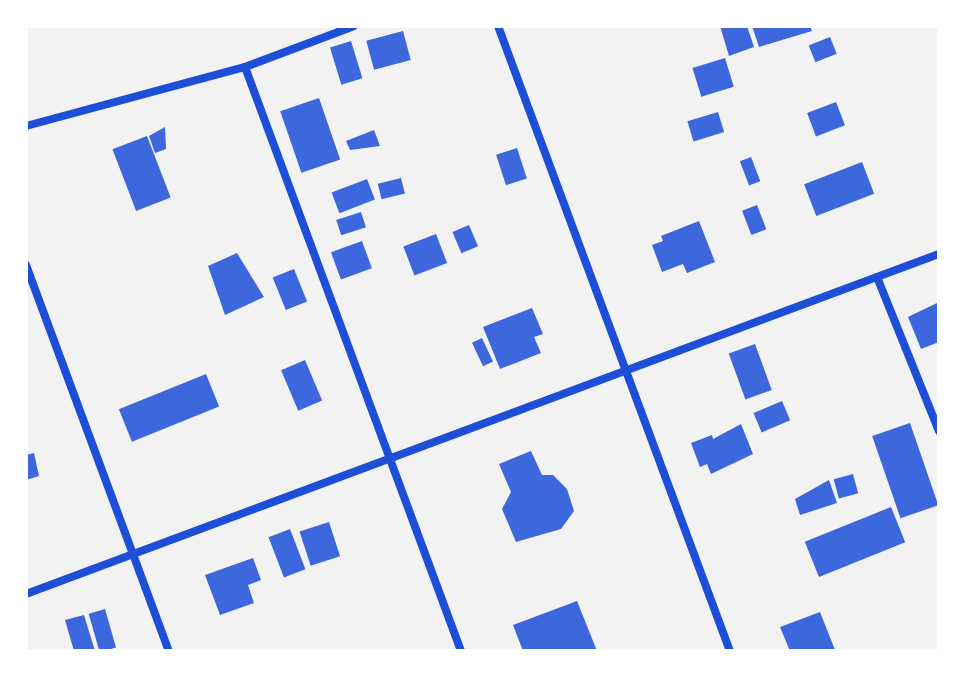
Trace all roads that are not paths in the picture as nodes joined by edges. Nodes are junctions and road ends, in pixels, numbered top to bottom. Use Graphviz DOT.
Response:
graph roads {
  1 [pos="354,26"];
  2 [pos="498,26"];
  3 [pos="245,67"];
  4 [pos="26,126"];
  5 [pos="939,254"];
  6 [pos="26,265"];
  7 [pos="877,277"];
  8 [pos="626,368"];
  9 [pos="939,431"];
  10 [pos="391,457"];
  11 [pos="133,552"];
  12 [pos="26,594"];
  13 [pos="169,651"];
  14 [pos="461,651"];
  15 [pos="730,651"];
  1 -- 3 [label="street"];
  2 -- 8 [label="street"];
  3 -- 4 [label="street"];
  3 -- 10 [label="street"];
  5 -- 7 [label="street"];
  6 -- 11 [label="street"];
  7 -- 8 [label="street"];
  7 -- 9 [label="street"];
  8 -- 10 [label="street"];
  8 -- 15 [label="street"];
  10 -- 11 [label="street"];
  10 -- 14 [label="street"];
  11 -- 12 [label="street"];
  11 -- 13 [label="street"];
}
